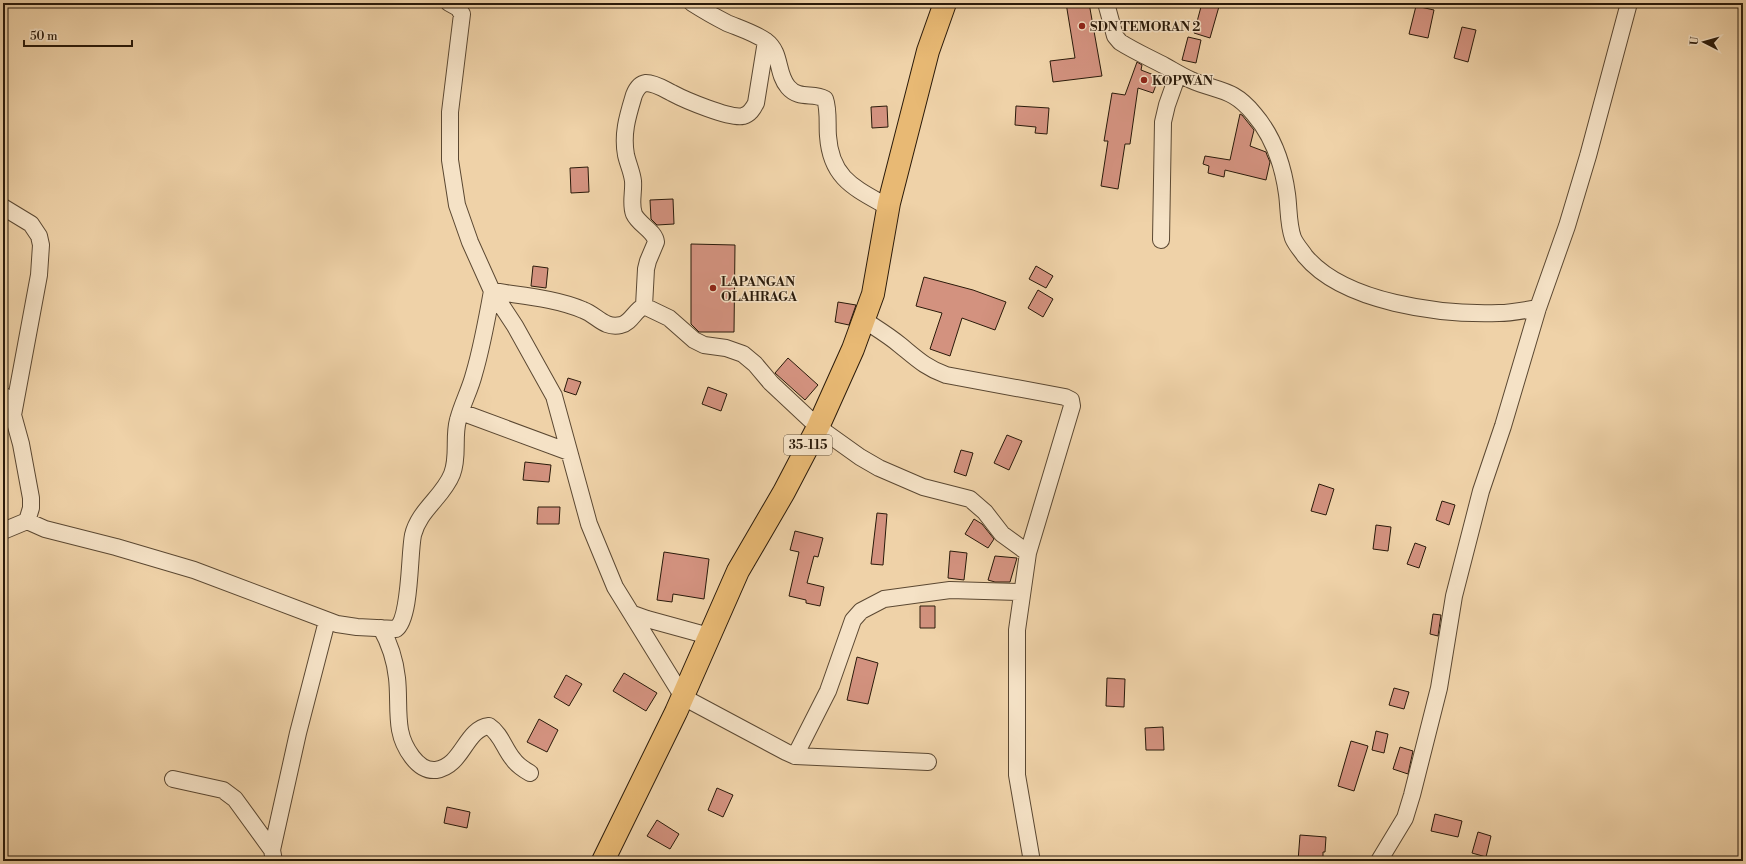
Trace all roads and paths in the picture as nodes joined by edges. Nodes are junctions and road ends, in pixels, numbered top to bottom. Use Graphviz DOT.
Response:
graph roads {
  1 [pos="449,3"];
  2 [pos="692,3"];
  3 [pos="944,3"];
  4 [pos="1106,3"];
  5 [pos="1629,3"];
  6 [pos="766,41"];
  7 [pos="1178,74"];
  8 [pos="3,207"];
  9 [pos="888,207"];
  10 [pos="1162,240"];
  11 [pos="492,291"];
  12 [pos="644,306"];
  13 [pos="1538,308"];
  14 [pos="864,320"];
  15 [pos="3,395"];
  16 [pos="461,412"];
  17 [pos="13,415"];
  18 [pos="818,427"];
  19 [pos="569,452"];
  20 [pos="27,521"];
  21 [pos="3,531"];
  22 [pos="1028,553"];
  23 [pos="1022,592"];
  24 [pos="633,614"];
  25 [pos="327,621"];
  26 [pos="381,628"];
  27 [pos="709,636"];
  28 [pos="683,697"];
  29 [pos="795,756"];
  30 [pos="928,762"];
  31 [pos="530,772"];
  32 [pos="173,779"];
  33 [pos="273,855"];
  34 [pos="1031,856"];
  35 [pos="603,861"];
  36 [pos="1379,861"];
  1 -- 11 [label="street"];
  2 -- 6 [label="street"];
  3 -- 9 [label="main road, 35-115"];
  4 -- 7 [label="street"];
  5 -- 13 [label="street"];
  6 -- 9 [label="street"];
  6 -- 12 [label="street"];
  7 -- 10 [label="street"];
  7 -- 13 [label="street"];
  8 -- 17 [label="street"];
  9 -- 14 [label="main road, 35-115"];
  11 -- 12 [label="street"];
  11 -- 16 [label="street"];
  11 -- 19 [label="street"];
  12 -- 18 [label="street"];
  13 -- 36 [label="street"];
  14 -- 18 [label="main road, 35-115"];
  14 -- 22 [label="street"];
  15 -- 17 [label="street"];
  16 -- 19 [label="street"];
  16 -- 26 [label="street"];
  17 -- 20 [label="street"];
  18 -- 22 [label="street"];
  18 -- 27 [label="main road, 35-115"];
  19 -- 24 [label="street"];
  20 -- 21 [label="street"];
  20 -- 25 [label="street"];
  22 -- 23 [label="street"];
  23 -- 29 [label="street"];
  23 -- 34 [label="street"];
  24 -- 27 [label="street"];
  24 -- 28 [label="street"];
  25 -- 26 [label="street"];
  25 -- 33 [label="street"];
  26 -- 31 [label="street"];
  27 -- 28 [label="main road, 35-115"];
  28 -- 29 [label="street"];
  28 -- 35 [label="main road, 35-115"];
  29 -- 30 [label="street"];
  32 -- 33 [label="street"];
}
